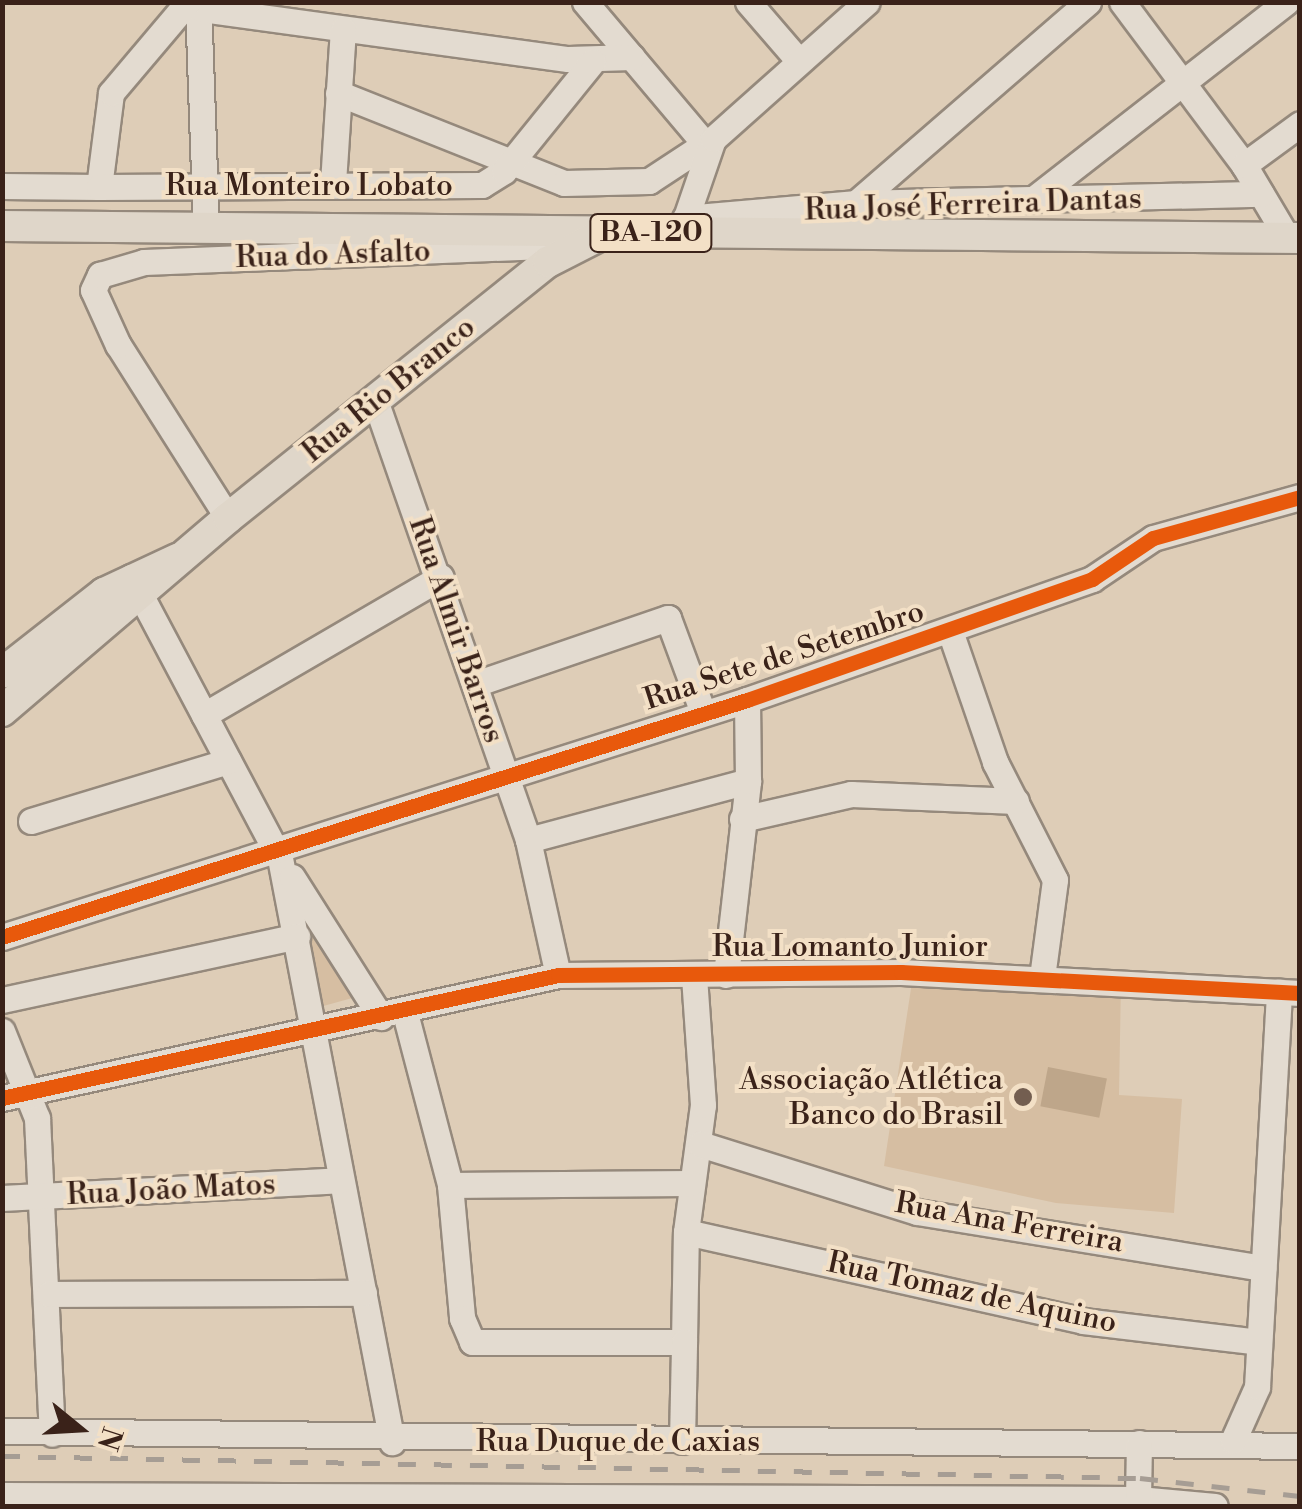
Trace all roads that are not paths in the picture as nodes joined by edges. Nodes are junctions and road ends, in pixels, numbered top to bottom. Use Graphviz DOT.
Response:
graph roads {
  1 [pos="585,2"];
  2 [pos="748,2"];
  3 [pos="867,2"];
  4 [pos="1088,2"];
  5 [pos="1122,2"];
  6 [pos="1286,2"];
  7 [pos="196,4"];
  8 [pos="343,29"];
  9 [pos="632,57"];
  10 [pos="593,61"];
  11 [pos="799,61"];
  12 [pos="1182,84"];
  13 [pos="338,93"];
  14 [pos="1300,124"];
  15 [pos="709,142"];
  16 [pos="511,163"];
  17 [pos="1244,165"];
  18 [pos="206,183"];
  19 [pos="333,183"];
  20 [pos="2,186"];
  21 [pos="99,187"];
  22 [pos="1261,194"];
  23 [pos="1032,200"];
  24 [pos="856,203"];
  25 [pos="2,226"];
  26 [pos="683,226"];
  27 [pos="206,228"];
  28 [pos="608,234"];
  29 [pos="1294,238"];
  30 [pos="576,246"];
  31 [pos="376,404"];
  32 [pos="1300,497"];
  33 [pos="228,518"];
  34 [pos="441,577"];
  35 [pos="137,587"];
  36 [pos="950,631"];
  37 [pos="2,674"];
  38 [pos="475,684"];
  39 [pos="748,700"];
  40 [pos="702,710"];
  41 [pos="2,712"];
  42 [pos="204,716"];
  43 [pos="228,761"];
  44 [pos="505,777"];
  45 [pos="748,781"];
  46 [pos="1016,801"];
  47 [pos="742,819"];
  48 [pos="31,820"];
  49 [pos="528,840"];
  50 [pos="278,855"];
  51 [pos="298,936"];
  52 [pos="2,937"];
  53 [pos="694,974"];
  54 [pos="726,975"];
  55 [pos="558,976"];
  56 [pos="1042,977"];
  57 [pos="1289,993"];
  58 [pos="2,1000"];
  59 [pos="393,1015"];
  60 [pos="2,1031"];
  61 [pos="310,1033"];
  62 [pos="29,1091"];
  63 [pos="2,1098"];
  64 [pos="700,1144"];
  65 [pos="340,1180"];
  66 [pos="690,1183"];
  67 [pos="450,1185"];
  68 [pos="43,1197"];
  69 [pos="2,1198"];
  70 [pos="686,1232"];
  71 [pos="1264,1268"];
  72 [pos="48,1294"];
  73 [pos="364,1294"];
  74 [pos="684,1342"];
  75 [pos="1259,1342"];
  76 [pos="2,1432"];
  77 [pos="52,1434"];
  78 [pos="682,1441"];
  79 [pos="1233,1441"];
  80 [pos="392,1442"];
  81 [pos="1140,1443"];
  82 [pos="1300,1446"];
  83 [pos="2,1495"];
  84 [pos="1138,1499"];
  85 [pos="45,1500"];
  86 [pos="401,1503"];
  87 [pos="1216,1504"];
  1 -- 9 [label="street"];
  2 -- 11 [label="street"];
  3 -- 11 [label="street"];
  4 -- 24 [label="street"];
  5 -- 12 [label="street"];
  6 -- 12 [label="street"];
  7 -- 8 [label="street"];
  7 -- 18 [label="street"];
  7 -- 21 [label="street"];
  8 -- 10 [label="street"];
  8 -- 13 [label="street"];
  9 -- 10 [label="street"];
  9 -- 15 [label="street"];
  10 -- 16 [label="street, Rua Monteiro Lobato"];
  11 -- 15 [label="street"];
  12 -- 17 [label="street"];
  12 -- 23 [label="street"];
  13 -- 16 [label="street"];
  13 -- 19 [label="street"];
  14 -- 17 [label="street"];
  15 -- 16 [label="street"];
  15 -- 26 [label="street"];
  16 -- 19 [label="street, Rua Monteiro Lobato"];
  17 -- 22 [label="street"];
  18 -- 19 [label="street, Rua Monteiro Lobato"];
  18 -- 21 [label="street, Rua Monteiro Lobato"];
  18 -- 27 [label="street"];
  20 -- 21 [label="street, Rua Monteiro Lobato"];
  22 -- 23 [label="street, Rua José Ferreira Dantas"];
  22 -- 29 [label="street"];
  23 -- 24 [label="street, Rua José Ferreira Dantas"];
  24 -- 26 [label="street, Rua José Ferreira Dantas"];
  25 -- 27 [label="main road, BA-120 / BA-120"];
  26 -- 28 [label="main road, BA-120 / BA-120"];
  26 -- 29 [label="main road, BA-120 / BA-120"];
  27 -- 28 [label="main road, BA-120 / BA-120"];
  28 -- 30 [label="main road, Rua Rio Branco"];
  30 -- 31 [label="main road, Rua Rio Branco"];
  30 -- 33 [label="street, Rua do Asfalto"];
  31 -- 33 [label="main road, Rua Rio Branco"];
  31 -- 34 [label="street, Rua Almir Barros"];
  32 -- 36 [label="street, Rua Sete de Setembro"];
  33 -- 35 [label="main road, Rua Rio Branco"];
  34 -- 38 [label="street, Rua Almir Barros"];
  34 -- 42 [label="street"];
  35 -- 37 [label="main road, Rua Rio Branco"];
  35 -- 41 [label="main road, Rua Rio Branco"];
  35 -- 42 [label="street"];
  36 -- 39 [label="street, Rua Sete de Setembro"];
  36 -- 46 [label="street"];
  38 -- 40 [label="street"];
  38 -- 44 [label="street, Rua Almir Barros"];
  39 -- 40 [label="street, Rua Sete de Setembro"];
  39 -- 45 [label="street"];
  40 -- 44 [label="street, Rua Sete de Setembro"];
  42 -- 43 [label="street"];
  43 -- 48 [label="street"];
  43 -- 50 [label="street"];
  44 -- 49 [label="street, Rua Almir Barros"];
  44 -- 50 [label="street, Rua Sete de Setembro"];
  45 -- 47 [label="street"];
  45 -- 49 [label="street"];
  46 -- 47 [label="street"];
  46 -- 56 [label="street"];
  47 -- 54 [label="street"];
  49 -- 55 [label="street, Rua Almir Barros"];
  50 -- 51 [label="street"];
  50 -- 52 [label="street, Rua Sete de Setembro"];
  50 -- 59 [label="street"];
  51 -- 58 [label="street"];
  51 -- 61 [label="street"];
  53 -- 54 [label="street, Rua Lomanto Junior"];
  53 -- 55 [label="street, Rua Lomanto Junior"];
  53 -- 64 [label="street"];
  54 -- 56 [label="street, Rua Lomanto Junior"];
  55 -- 59 [label="street, Rua Lomanto Junior"];
  56 -- 57 [label="street, Rua Lomanto Junior"];
  57 -- 71 [label="street"];
  59 -- 61 [label="street, Rua Lomanto Junior"];
  59 -- 67 [label="street"];
  60 -- 62 [label="street"];
  61 -- 62 [label="street"];
  61 -- 65 [label="street"];
  62 -- 63 [label="street"];
  62 -- 68 [label="street"];
  64 -- 66 [label="street"];
  64 -- 71 [label="street, Rua Ana Ferreira"];
  65 -- 68 [label="street, Rua João Matos"];
  65 -- 73 [label="street"];
  66 -- 67 [label="street"];
  66 -- 70 [label="street"];
  67 -- 74 [label="street"];
  68 -- 69 [label="street, Rua João Matos"];
  68 -- 72 [label="street"];
  70 -- 74 [label="street"];
  70 -- 75 [label="street, Rua Tomaz de Aquino"];
  71 -- 75 [label="street"];
  72 -- 73 [label="street"];
  72 -- 77 [label="street"];
  73 -- 80 [label="street"];
  74 -- 78 [label="street"];
  75 -- 79 [label="street"];
  76 -- 77 [label="street, Rua Duque de Caxias"];
  77 -- 80 [label="street, Rua Duque de Caxias"];
  78 -- 80 [label="street, Rua Duque de Caxias"];
  78 -- 81 [label="street, Rua Duque de Caxias"];
  79 -- 81 [label="street, Rua Duque de Caxias"];
  79 -- 82 [label="street, Rua Duque de Caxias"];
  81 -- 84 [label="street"];
  83 -- 85 [label="street"];
  84 -- 86 [label="street"];
  84 -- 87 [label="street"];
  85 -- 86 [label="street"];
}
